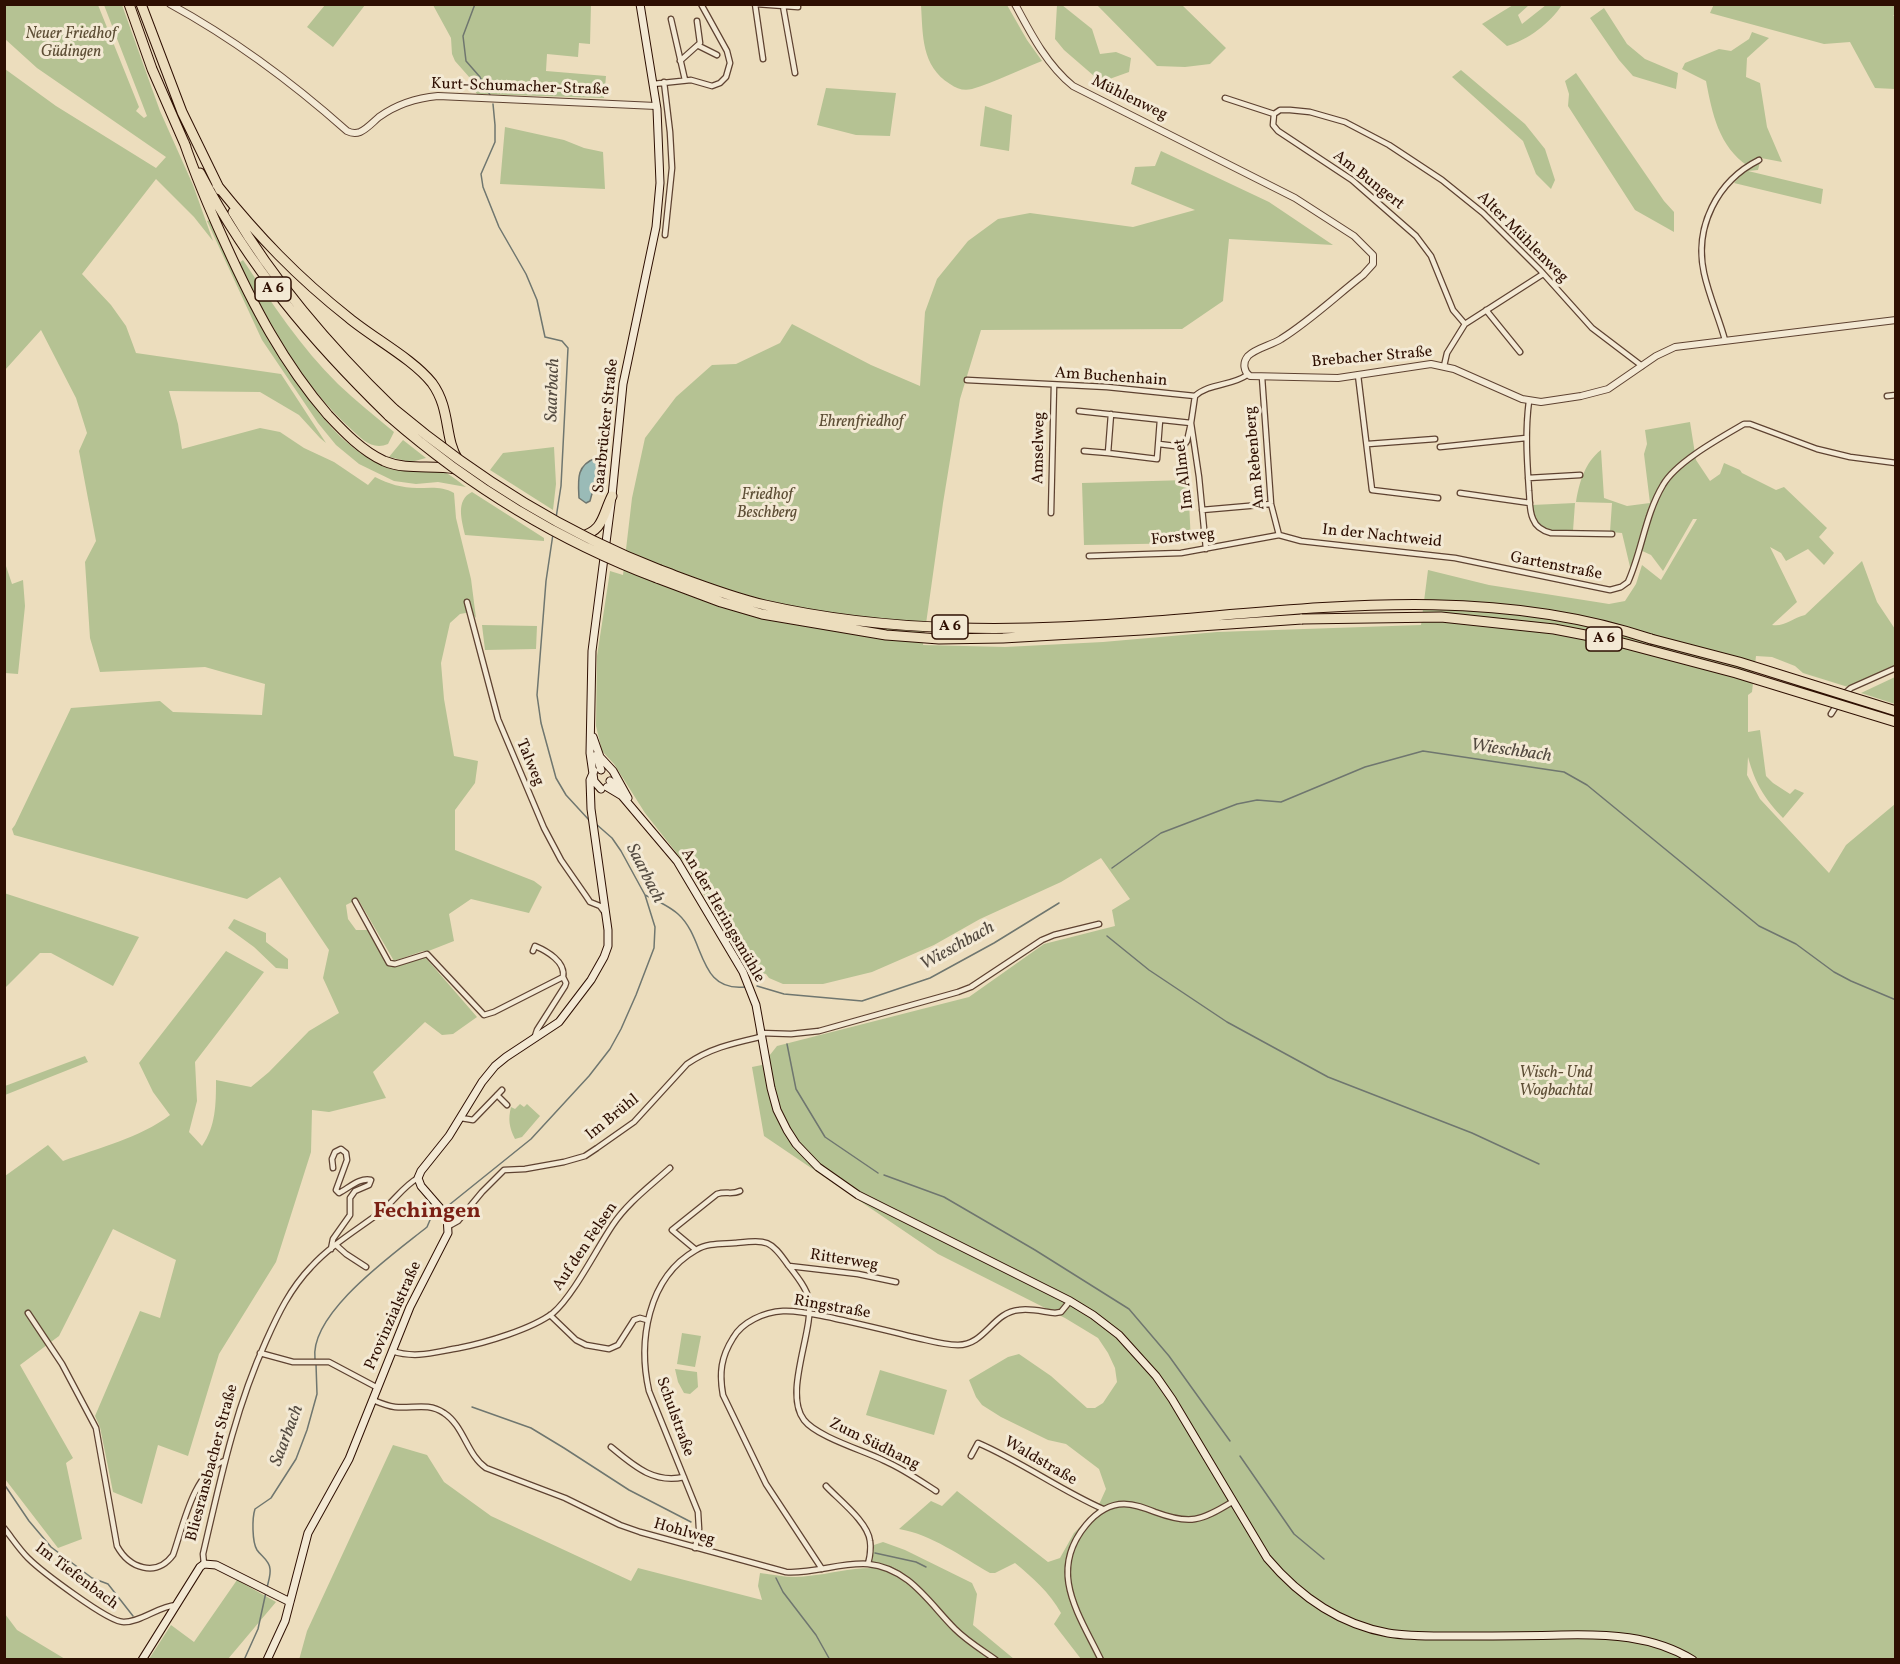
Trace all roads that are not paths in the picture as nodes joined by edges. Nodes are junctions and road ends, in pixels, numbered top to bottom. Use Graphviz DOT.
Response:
graph roads {
  1 [pos="129,4"];
  2 [pos="141,4"];
  3 [pos="170,4"];
  4 [pos="640,4"];
  5 [pos="701,4"];
  6 [pos="755,4"];
  7 [pos="1015,4"];
  8 [pos="780,6"];
  9 [pos="182,7"];
  10 [pos="798,7"];
  11 [pos="671,19"];
  12 [pos="697,21"];
  13 [pos="699,46"];
  14 [pos="717,56"];
  15 [pos="763,59"];
  16 [pos="680,60"];
  17 [pos="795,73"];
  18 [pos="685,80"];
  19 [pos="664,82"];
  20 [pos="653,84"];
  21 [pos="1225,98"];
  22 [pos="656,106"];
  23 [pos="1274,114"];
  24 [pos="184,142"];
  25 [pos="1759,160"];
  26 [pos="217,185"];
  27 [pos="656,227"];
  28 [pos="666,228"];
  29 [pos="665,235"];
  30 [pos="1543,274"];
  31 [pos="1486,310"];
  32 [pos="1896,320"];
  33 [pos="1465,324"];
  34 [pos="1725,340"];
  35 [pos="1520,352"];
  36 [pos="1444,366"];
  37 [pos="1642,366"];
  38 [pos="1247,375"];
  39 [pos="1358,375"];
  40 [pos="1262,377"];
  41 [pos="967,380"];
  42 [pos="1054,385"];
  43 [pos="1896,395"];
  44 [pos="1195,396"];
  45 [pos="1887,396"];
  46 [pos="1529,401"];
  47 [pos="1079,411"];
  48 [pos="392,413"];
  49 [pos="1111,414"];
  50 [pos="1160,420"];
  51 [pos="448,422"];
  52 [pos="1191,423"];
  53 [pos="1526,438"];
  54 [pos="1435,439"];
  55 [pos="1159,444"];
  56 [pos="1368,444"];
  57 [pos="1440,447"];
  58 [pos="1084,451"];
  59 [pos="1108,453"];
  60 [pos="1684,456"];
  61 [pos="1688,461"];
  62 [pos="1896,463"];
  63 [pos="415,467"];
  64 [pos="469,473"];
  65 [pos="1580,475"];
  66 [pos="1528,478"];
  67 [pos="1460,493"];
  68 [pos="612,496"];
  69 [pos="1437,498"];
  70 [pos="1530,503"];
  71 [pos="1271,504"];
  72 [pos="1202,510"];
  73 [pos="1051,513"];
  74 [pos="1612,534"];
  75 [pos="1279,535"];
  76 [pos="580,539"];
  77 [pos="1206,549"];
  78 [pos="605,553"];
  79 [pos="1089,556"];
  80 [pos="1482,564"];
  81 [pos="467,602"];
  82 [pos="1246,618"];
  83 [pos="1896,668"];
  84 [pos="1896,711"];
  85 [pos="1831,714"];
  86 [pos="1896,722"];
  87 [pos="591,726"];
  88 [pos="593,737"];
  89 [pos="598,770"];
  90 [pos="606,786"];
  91 [pos="628,798"];
  92 [pos="591,810"];
  93 [pos="641,817"];
  94 [pos="355,901"];
  95 [pos="606,915"];
  96 [pos="1099,924"];
  97 [pos="533,951"];
  98 [pos="563,977"];
  99 [pos="760,1035"];
  100 [pos="534,1039"];
  101 [pos="502,1090"];
  102 [pos="497,1095"];
  103 [pos="507,1105"];
  104 [pos="461,1118"];
  105 [pos="333,1168"];
  106 [pos="669,1168"];
  107 [pos="418,1178"];
  108 [pos="740,1191"];
  109 [pos="665,1224"];
  110 [pos="449,1226"];
  111 [pos="672,1230"];
  112 [pos="334,1247"];
  113 [pos="696,1250"];
  114 [pos="789,1266"];
  115 [pos="366,1267"];
  116 [pos="896,1282"];
  117 [pos="1070,1301"];
  118 [pos="28,1313"];
  119 [pos="808,1313"];
  120 [pos="550,1315"];
  121 [pos="647,1320"];
  122 [pos="392,1351"];
  123 [pos="260,1353"];
  124 [pos="378,1388"];
  125 [pos="373,1400"];
  126 [pos="611,1447"];
  127 [pos="971,1456"];
  128 [pos="224,1461"];
  129 [pos="684,1477"];
  130 [pos="826,1486"];
  131 [pos="936,1491"];
  132 [pos="1232,1502"];
  133 [pos="1103,1509"];
  134 [pos="4,1528"];
  135 [pos="695,1548"];
  136 [pos="204,1564"];
  137 [pos="868,1564"];
  138 [pos="822,1569"];
  139 [pos="290,1602"];
  140 [pos="177,1605"];
  141 [pos="142,1659"];
  142 [pos="267,1659"];
  143 [pos="996,1659"];
  144 [pos="1101,1659"];
  145 [pos="1693,1659"];
  1 -- 24 [label="highway, A 6"];
  2 -- 26 [label="highway, A 6"];
  3 -- 9 [label="street, Kurt-Schumacher-Straße"];
  4 -- 20 [label="main road, Saarbrücker Straße"];
  5 -- 18 [label="street"];
  6 -- 8 [label="street"];
  6 -- 15 [label="street"];
  7 -- 38 [label="street, Mühlenweg"];
  8 -- 10 [label="street"];
  8 -- 17 [label="street"];
  9 -- 22 [label="street, Kurt-Schumacher-Straße"];
  11 -- 16 [label="street"];
  12 -- 13 [label="street"];
  13 -- 14 [label="street"];
  13 -- 16 [label="street"];
  16 -- 18 [label="street"];
  18 -- 19 [label="street"];
  19 -- 20 [label="street"];
  19 -- 28 [label="street"];
  20 -- 22 [label="main road, Saarbrücker Straße"];
  21 -- 23 [label="street"];
  22 -- 27 [label="main road, Saarbrücker Straße"];
  23 -- 30 [label="street, Alter Mühlenweg"];
  23 -- 33 [label="street, Am Bungert"];
  24 -- 48 [label="highway, A 6"];
  24 -- 63 [label="highway"];
  25 -- 34 [label="street"];
  26 -- 48 [label="highway, A 6"];
  26 -- 51 [label="highway, A 6"];
  27 -- 28 [label="street"];
  27 -- 68 [label="main road, Saarbrücker Straße"];
  28 -- 29 [label="street"];
  30 -- 31 [label="street"];
  30 -- 37 [label="street, Alter Mühlenweg"];
  31 -- 33 [label="street"];
  31 -- 35 [label="street"];
  32 -- 34 [label="street, Brebacher Straße"];
  33 -- 36 [label="street"];
  34 -- 37 [label="street, Brebacher Straße"];
  36 -- 39 [label="street, Brebacher Straße"];
  36 -- 46 [label="street, Brebacher Straße"];
  37 -- 46 [label="street, Brebacher Straße"];
  38 -- 40 [label="street, Brebacher Straße"];
  38 -- 44 [label="street, Am Buchenhain"];
  39 -- 40 [label="street, Brebacher Straße"];
  39 -- 56 [label="street"];
  40 -- 71 [label="street, Am Rebenberg"];
  41 -- 42 [label="street, Am Buchenhain"];
  42 -- 44 [label="street, Am Buchenhain"];
  42 -- 73 [label="street, Amselweg"];
  43 -- 45 [label="street"];
  44 -- 52 [label="street, Im Allmet"];
  46 -- 53 [label="street"];
  47 -- 49 [label="street"];
  48 -- 82 [label="highway, A 6, bridge"];
  49 -- 50 [label="street"];
  49 -- 59 [label="street"];
  50 -- 52 [label="street"];
  50 -- 55 [label="street"];
  51 -- 63 [label="highway"];
  51 -- 64 [label="highway, A 6"];
  52 -- 55 [label="street"];
  52 -- 72 [label="street, Im Allmet"];
  53 -- 57 [label="street"];
  53 -- 66 [label="street"];
  54 -- 56 [label="street"];
  55 -- 59 [label="street"];
  56 -- 69 [label="street"];
  58 -- 59 [label="street"];
  60 -- 61 [label="street"];
  61 -- 62 [label="street, Gartenstraße"];
  61 -- 80 [label="street, Gartenstraße"];
  63 -- 64 [label="highway"];
  64 -- 76 [label="highway, A 6, bridge"];
  65 -- 66 [label="street"];
  66 -- 70 [label="street"];
  67 -- 70 [label="street"];
  68 -- 76 [label="highway"];
  68 -- 78 [label="main road, Saarbrücker Straße"];
  70 -- 74 [label="street"];
  71 -- 72 [label="street"];
  71 -- 75 [label="street, Am Rebenberg"];
  72 -- 77 [label="street, Im Allmet"];
  75 -- 77 [label="street, Forstweg"];
  75 -- 80 [label="street, In der Nachtweid"];
  76 -- 78 [label="highway, A 6"];
  77 -- 79 [label="street, Forstweg"];
  78 -- 87 [label="main road"];
  81 -- 95 [label="street, Talweg"];
  82 -- 84 [label="highway, A 6, bridge"];
  82 -- 86 [label="highway, A 6, bridge"];
  83 -- 85 [label="street"];
  87 -- 88 [label="main road"];
  87 -- 89 [label="main road"];
  88 -- 89 [label="main road"];
  88 -- 91 [label="main road, An der Heringsmühle"];
  89 -- 90 [label="main road"];
  89 -- 90 [label="main road"];
  89 -- 92 [label="main road"];
  90 -- 91 [label="main road, An der Heringsmühle"];
  90 -- 92 [label="main road"];
  90 -- 93 [label="main road, An der Heringsmühle"];
  91 -- 93 [label="main road, An der Heringsmühle"];
  92 -- 95 [label="main road"];
  93 -- 99 [label="main road, An der Heringsmühle"];
  94 -- 98 [label="street"];
  95 -- 100 [label="main road"];
  96 -- 99 [label="street, Im Brühl"];
  97 -- 98 [label="street"];
  98 -- 100 [label="street"];
  99 -- 110 [label="street, Im Brühl"];
  99 -- 117 [label="main road, An der Heringsmühle"];
  100 -- 104 [label="main road"];
  101 -- 102 [label="street"];
  102 -- 103 [label="street"];
  102 -- 104 [label="street"];
  104 -- 107 [label="main road"];
  105 -- 112 [label="street"];
  106 -- 120 [label="street, Auf den Felsen"];
  107 -- 110 [label="main road"];
  107 -- 112 [label="street, Bliesransbacher Straße"];
  108 -- 111 [label="street"];
  109 -- 111 [label="street"];
  110 -- 122 [label="main road, Provinzialstraße"];
  111 -- 113 [label="street"];
  112 -- 115 [label="street"];
  112 -- 123 [label="street, Bliesransbacher Straße"];
  113 -- 114 [label="street, Schulstraße"];
  113 -- 121 [label="street, Schulstraße"];
  114 -- 116 [label="street, Ritterweg"];
  114 -- 119 [label="street, Schulstraße"];
  117 -- 119 [label="street, Ringstraße"];
  117 -- 132 [label="main road, An der Heringsmühle"];
  118 -- 128 [label="street"];
  119 -- 131 [label="street, Zum Südhang"];
  119 -- 138 [label="street, Ringstraße"];
  120 -- 121 [label="street"];
  120 -- 122 [label="street"];
  121 -- 129 [label="street, Schulstraße"];
  122 -- 124 [label="main road, Provinzialstraße"];
  123 -- 124 [label="street"];
  123 -- 128 [label="street, Bliesransbacher Straße"];
  124 -- 125 [label="main road, Provinzialstraße"];
  125 -- 135 [label="street, Hohlweg"];
  125 -- 139 [label="main road, Provinzialstraße"];
  126 -- 129 [label="street"];
  127 -- 133 [label="street, Waldstraße"];
  128 -- 136 [label="street, Bliesransbacher Straße"];
  129 -- 135 [label="street, Schulstraße"];
  130 -- 137 [label="street"];
  132 -- 133 [label="street"];
  132 -- 145 [label="main road, An der Heringsmühle"];
  133 -- 144 [label="street"];
  134 -- 140 [label="street, Im Tiefenbach"];
  135 -- 138 [label="street, Hohlweg"];
  136 -- 139 [label="main road"];
  136 -- 140 [label="main road, Bliesransbacher Straße"];
  137 -- 138 [label="street, Hohlweg"];
  137 -- 143 [label="street, Hohlweg"];
  139 -- 142 [label="main road, Provinzialstraße"];
  140 -- 141 [label="main road, Bliesransbacher Straße"];
}
